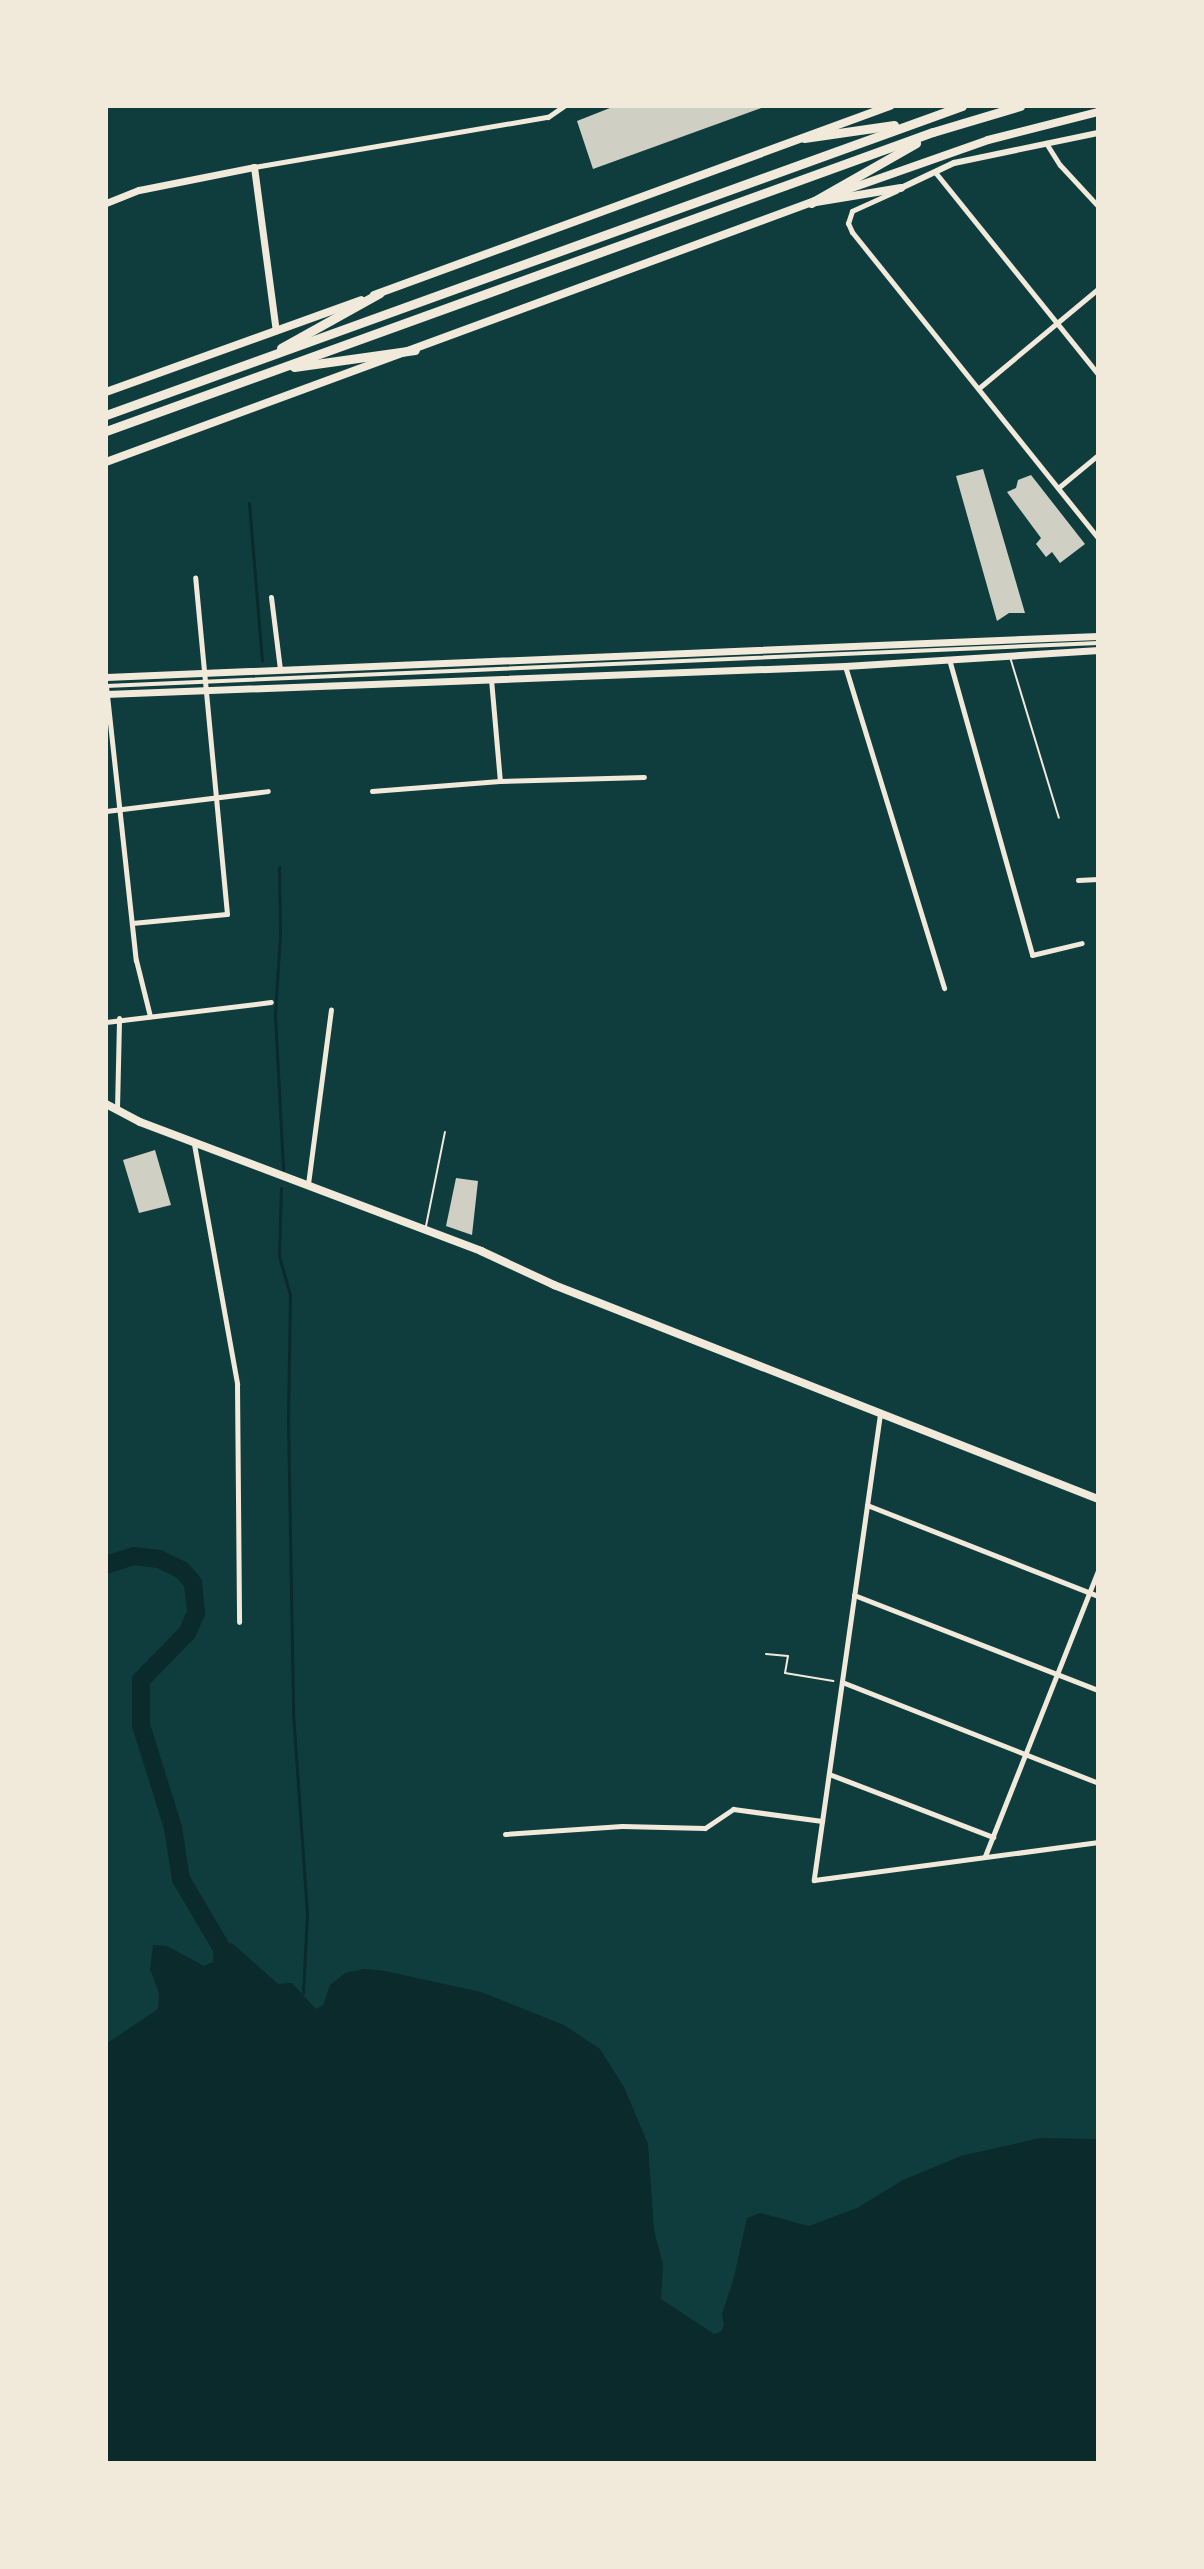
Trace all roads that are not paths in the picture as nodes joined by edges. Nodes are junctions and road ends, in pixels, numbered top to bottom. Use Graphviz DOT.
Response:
graph roads {
  1 [pos="564,106"];
  2 [pos="890,106"];
  3 [pos="962,106"];
  4 [pos="1020,106"];
  5 [pos="1098,112"];
  6 [pos="913,122"];
  7 [pos="933,132"];
  8 [pos="1098,133"];
  9 [pos="804,138"];
  10 [pos="1046,143"];
  11 [pos="254,167"];
  12 [pos="935,172"];
  13 [pos="901,188"];
  14 [pos="106,203"];
  15 [pos="811,203"];
  16 [pos="1098,206"];
  17 [pos="1098,289"];
  18 [pos="380,293"];
  19 [pos="1058,325"];
  20 [pos="276,331"];
  21 [pos="415,350"];
  22 [pos="254,363"];
  23 [pos="275,370"];
  24 [pos="1098,374"];
  25 [pos="979,388"];
  26 [pos="106,392"];
  27 [pos="106,415"];
  28 [pos="106,431"];
  29 [pos="1098,455"];
  30 [pos="106,462"];
  31 [pos="1058,488"];
  32 [pos="1098,538"];
  33 [pos="195,578"];
  34 [pos="271,597"];
  35 [pos="1098,636"];
  36 [pos="1098,643"];
  37 [pos="1098,650"];
  38 [pos="1010,656"];
  39 [pos="711,657"];
  40 [pos="949,659"];
  41 [pos="845,666"];
  42 [pos="280,670"];
  43 [pos="713,671"];
  44 [pos="106,677"];
  45 [pos="491,679"];
  46 [pos="205,682"];
  47 [pos="106,686"];
  48 [pos="106,694"];
  49 [pos="644,777"];
  50 [pos="500,781"];
  51 [pos="268,791"];
  52 [pos="372,791"];
  53 [pos="216,799"];
  54 [pos="120,810"];
  55 [pos="106,811"];
  56 [pos="1059,818"];
  57 [pos="1098,879"];
  58 [pos="1078,880"];
  59 [pos="132,923"];
  60 [pos="1082,943"];
  61 [pos="944,988"];
  62 [pos="271,1002"];
  63 [pos="331,1010"];
  64 [pos="150,1016"];
  65 [pos="119,1018"];
  66 [pos="106,1022"];
  67 [pos="106,1104"];
  68 [pos="117,1110"];
  69 [pos="445,1132"];
  70 [pos="194,1144"];
  71 [pos="308,1184"];
  72 [pos="425,1231"];
  73 [pos="880,1414"];
  74 [pos="1098,1499"];
  75 [pos="867,1505"];
  76 [pos="1098,1570"];
  77 [pos="1089,1593"];
  78 [pos="854,1595"];
  79 [pos="1098,1596"];
  80 [pos="239,1622"];
  81 [pos="1057,1674"];
  82 [pos="842,1682"];
  83 [pos="1098,1690"];
  84 [pos="1025,1755"];
  85 [pos="829,1774"];
  86 [pos="1098,1783"];
  87 [pos="822,1821"];
  88 [pos="505,1834"];
  89 [pos="993,1837"];
  90 [pos="1098,1842"];
  91 [pos="985,1857"];
  1 -- 11 [label="street"];
  2 -- 9 [label="main road"];
  3 -- 6 [label="highway"];
  4 -- 7 [label="highway"];
  5 -- 15 [label="main road"];
  6 -- 9 [label="highway"];
  6 -- 22 [label="highway"];
  7 -- 15 [label="highway"];
  7 -- 23 [label="highway"];
  8 -- 10 [label="street"];
  9 -- 18 [label="main road"];
  10 -- 12 [label="street"];
  10 -- 16 [label="street"];
  11 -- 14 [label="main road"];
  11 -- 20 [label="main road"];
  12 -- 13 [label="street"];
  12 -- 19 [label="street"];
  13 -- 15 [label="main road"];
  13 -- 25 [label="street"];
  15 -- 21 [label="main road"];
  17 -- 19 [label="street"];
  18 -- 20 [label="main road"];
  18 -- 22 [label="highway"];
  19 -- 24 [label="street"];
  19 -- 25 [label="street"];
  20 -- 26 [label="main road"];
  21 -- 23 [label="highway"];
  21 -- 30 [label="main road"];
  22 -- 27 [label="highway"];
  23 -- 28 [label="highway"];
  25 -- 31 [label="street"];
  29 -- 31 [label="street"];
  31 -- 32 [label="street"];
  33 -- 46 [label="street"];
  34 -- 42 [label="street"];
  35 -- 39 [label="main road"];
  36 -- 39 [label="street"];
  37 -- 38 [label="main road"];
  38 -- 40 [label="main road"];
  38 -- 56 [label="lane"];
  39 -- 42 [label="main road"];
  39 -- 43 [label="main road"];
  39 -- 46 [label="street"];
  40 -- 41 [label="main road"];
  40 -- 60 [label="street"];
  41 -- 43 [label="main road"];
  41 -- 61 [label="street"];
  42 -- 46 [label="main road"];
  43 -- 45 [label="main road"];
  44 -- 46 [label="main road"];
  45 -- 46 [label="main road"];
  45 -- 50 [label="street"];
  46 -- 47 [label="street"];
  46 -- 48 [label="main road"];
  46 -- 53 [label="street"];
  47 -- 48 [label="street"];
  48 -- 54 [label="street"];
  49 -- 50 [label="street"];
  50 -- 52 [label="street"];
  51 -- 53 [label="street"];
  53 -- 54 [label="street"];
  53 -- 59 [label="street"];
  54 -- 55 [label="street"];
  54 -- 59 [label="street"];
  57 -- 58 [label="street"];
  59 -- 64 [label="street"];
  62 -- 64 [label="street"];
  63 -- 71 [label="street"];
  64 -- 65 [label="street"];
  65 -- 66 [label="street"];
  65 -- 68 [label="street"];
  67 -- 68 [label="main road"];
  68 -- 70 [label="main road"];
  69 -- 72 [label="lane"];
  70 -- 71 [label="main road"];
  70 -- 80 [label="street"];
  71 -- 72 [label="main road"];
  72 -- 73 [label="main road"];
  73 -- 74 [label="main road"];
  73 -- 75 [label="street"];
  75 -- 77 [label="street"];
  75 -- 78 [label="street"];
  76 -- 77 [label="street"];
  77 -- 79 [label="street"];
  77 -- 81 [label="street"];
  78 -- 81 [label="street"];
  78 -- 82 [label="street"];
  81 -- 83 [label="street"];
  81 -- 84 [label="street"];
  82 -- 84 [label="street"];
  82 -- 85 [label="street"];
  84 -- 86 [label="street"];
  84 -- 89 [label="street"];
  85 -- 87 [label="street"];
  85 -- 89 [label="street"];
  87 -- 88 [label="street"];
  87 -- 91 [label="street"];
  89 -- 91 [label="street"];
  90 -- 91 [label="street"];
}
